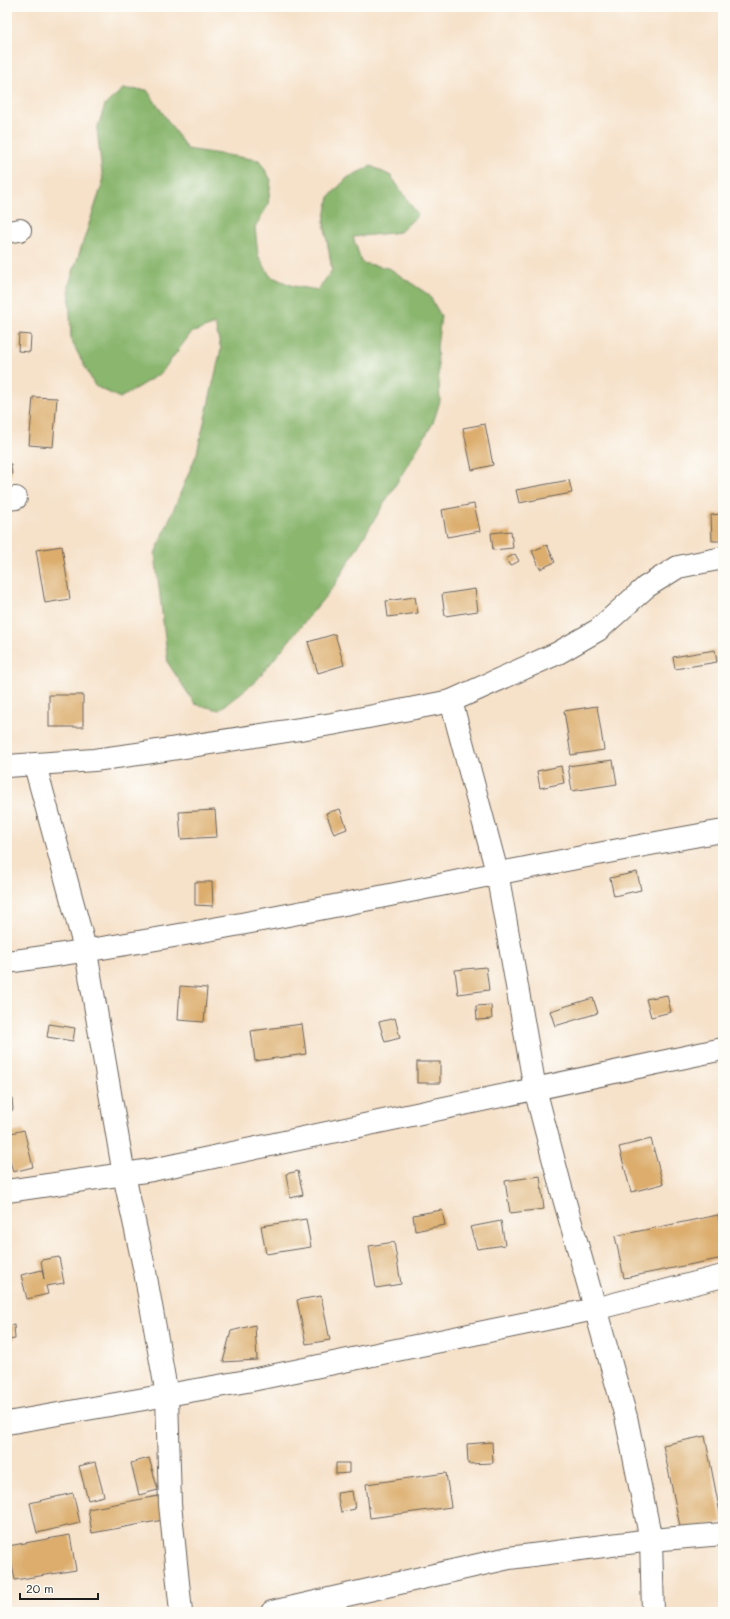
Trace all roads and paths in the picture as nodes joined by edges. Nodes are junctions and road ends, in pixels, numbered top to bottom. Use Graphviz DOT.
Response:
graph roads {
  1 [pos="723,558"];
  2 [pos="451,701"];
  3 [pos="35,765"];
  4 [pos="7,766"];
  5 [pos="723,831"];
  6 [pos="497,872"];
  7 [pos="86,952"];
  8 [pos="7,962"];
  9 [pos="723,1049"];
  10 [pos="535,1089"];
  11 [pos="124,1175"];
  12 [pos="7,1191"];
  13 [pos="723,1276"];
  14 [pos="595,1309"];
  15 [pos="167,1395"];
  16 [pos="7,1423"];
  17 [pos="723,1534"];
  18 [pos="651,1540"];
  19 [pos="181,1612"];
  20 [pos="272,1612"];
  21 [pos="653,1612"];
  1 -- 2 [label="street"];
  2 -- 3 [label="street"];
  2 -- 6 [label="street"];
  3 -- 4 [label="street"];
  3 -- 7 [label="street"];
  5 -- 6 [label="street"];
  6 -- 7 [label="street"];
  6 -- 10 [label="street"];
  7 -- 8 [label="street"];
  7 -- 11 [label="street"];
  9 -- 10 [label="street"];
  10 -- 11 [label="street"];
  10 -- 14 [label="street"];
  11 -- 12 [label="street"];
  11 -- 15 [label="street"];
  13 -- 14 [label="street"];
  14 -- 15 [label="street"];
  14 -- 18 [label="street"];
  15 -- 16 [label="street"];
  15 -- 19 [label="street"];
  17 -- 18 [label="street"];
  18 -- 20 [label="street"];
  18 -- 21 [label="street"];
}
